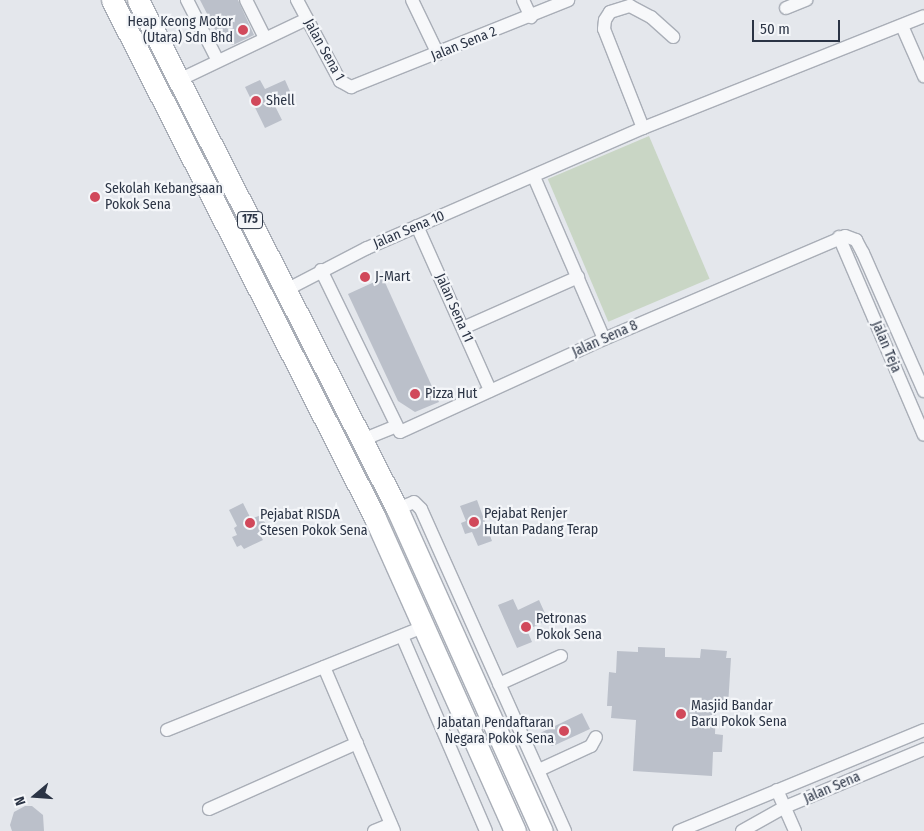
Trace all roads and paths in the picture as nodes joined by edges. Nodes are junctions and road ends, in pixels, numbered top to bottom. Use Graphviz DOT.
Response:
graph roads {
  1 [pos="112,0"];
  2 [pos="138,0"];
  3 [pos="187,0"];
  4 [pos="246,0"];
  5 [pos="297,0"];
  6 [pos="412,0"];
  7 [pos="523,0"];
  8 [pos="568,0"];
  9 [pos="806,0"];
  10 [pos="786,8"];
  11 [pos="924,16"];
  12 [pos="531,17"];
  13 [pos="307,19"];
  14 [pos="905,31"];
  15 [pos="264,38"];
  16 [pos="673,38"];
  17 [pos="438,54"];
  18 [pos="218,61"];
  19 [pos="924,76"];
  20 [pos="179,80"];
  21 [pos="359,86"];
  22 [pos="643,128"];
  23 [pos="534,177"];
  24 [pos="418,226"];
  25 [pos="839,237"];
  26 [pos="320,270"];
  27 [pos="578,278"];
  28 [pos="286,290"];
  29 [pos="462,328"];
  30 [pos="604,339"];
  31 [pos="490,390"];
  32 [pos="924,391"];
  33 [pos="396,426"];
  34 [pos="923,429"];
  35 [pos="362,440"];
  36 [pos="460,626"];
  37 [pos="423,627"];
  38 [pos="402,636"];
  39 [pos="561,656"];
  40 [pos="324,667"];
  41 [pos="492,668"];
  42 [pos="472,677"];
  43 [pos="499,684"];
  44 [pos="167,730"];
  45 [pos="924,730"];
  46 [pos="596,737"];
  47 [pos="356,743"];
  48 [pos="478,749"];
  49 [pos="924,749"];
  50 [pos="455,758"];
  51 [pos="539,770"];
  52 [pos="777,790"];
  53 [pos="785,807"];
  54 [pos="208,808"];
  55 [pos="392,828"];
  56 [pos="374,831"];
  57 [pos="486,831"];
  58 [pos="515,831"];
  59 [pos="542,831"];
  60 [pos="565,831"];
  61 [pos="679,831"];
  62 [pos="742,831"];
  63 [pos="795,831"];
  1 -- 37 [label="highway, 175"];
  2 -- 20 [label="highway, 175"];
  3 -- 18 [label="street"];
  4 -- 15 [label="street"];
  5 -- 13 [label="street, Jalan Sena 1"];
  6 -- 17 [label="street"];
  7 -- 12 [label="street"];
  8 -- 12 [label="street, Jalan Sena 2"];
  9 -- 10 [label="street"];
  11 -- 14 [label="street, Jalan Sena 10"];
  12 -- 17 [label="street, Jalan Sena 2"];
  13 -- 15 [label="street"];
  13 -- 21 [label="street, Jalan Sena 1"];
  14 -- 19 [label="street"];
  14 -- 22 [label="street, Jalan Sena 10"];
  15 -- 18 [label="street"];
  16 -- 22 [label="street"];
  17 -- 21 [label="street, Jalan Sena 2"];
  18 -- 20 [label="street"];
  20 -- 28 [label="highway, 175"];
  22 -- 23 [label="street, Jalan Sena 10"];
  23 -- 24 [label="street, Jalan Sena 10"];
  23 -- 27 [label="street"];
  24 -- 26 [label="street, Jalan Sena 10"];
  24 -- 29 [label="street, Jalan Sena 11"];
  25 -- 30 [label="street, Jalan Sena 8"];
  25 -- 32 [label="street, Jalan Teja"];
  25 -- 34 [label="street, Jalan Teja"];
  26 -- 28 [label="street, Jalan Sena 10"];
  26 -- 33 [label="street"];
  27 -- 29 [label="street"];
  27 -- 30 [label="street"];
  28 -- 35 [label="highway, 175"];
  29 -- 31 [label="street, Jalan Sena 11"];
  30 -- 31 [label="street, Jalan Sena 8"];
  31 -- 33 [label="street, Jalan Sena 8"];
  33 -- 35 [label="street"];
  35 -- 36 [label="highway, 175"];
  36 -- 41 [label="street"];
  36 -- 42 [label="highway, 175"];
  37 -- 38 [label="street"];
  37 -- 48 [label="highway, 175"];
  38 -- 40 [label="street"];
  38 -- 50 [label="street"];
  39 -- 43 [label="street"];
  40 -- 44 [label="street"];
  40 -- 47 [label="street"];
  41 -- 42 [label="street"];
  41 -- 43 [label="street"];
  42 -- 59 [label="highway, 175"];
  43 -- 51 [label="street"];
  45 -- 52 [label="street"];
  46 -- 51 [label="street"];
  47 -- 54 [label="street"];
  47 -- 55 [label="street"];
  48 -- 50 [label="street"];
  48 -- 58 [label="highway, 175"];
  49 -- 53 [label="street, Jalan Sena"];
  50 -- 57 [label="street"];
  51 -- 60 [label="street"];
  52 -- 53 [label="street"];
  52 -- 61 [label="street"];
  53 -- 62 [label="street, Jalan Sena"];
  53 -- 63 [label="street"];
  55 -- 56 [label="street"];
}
